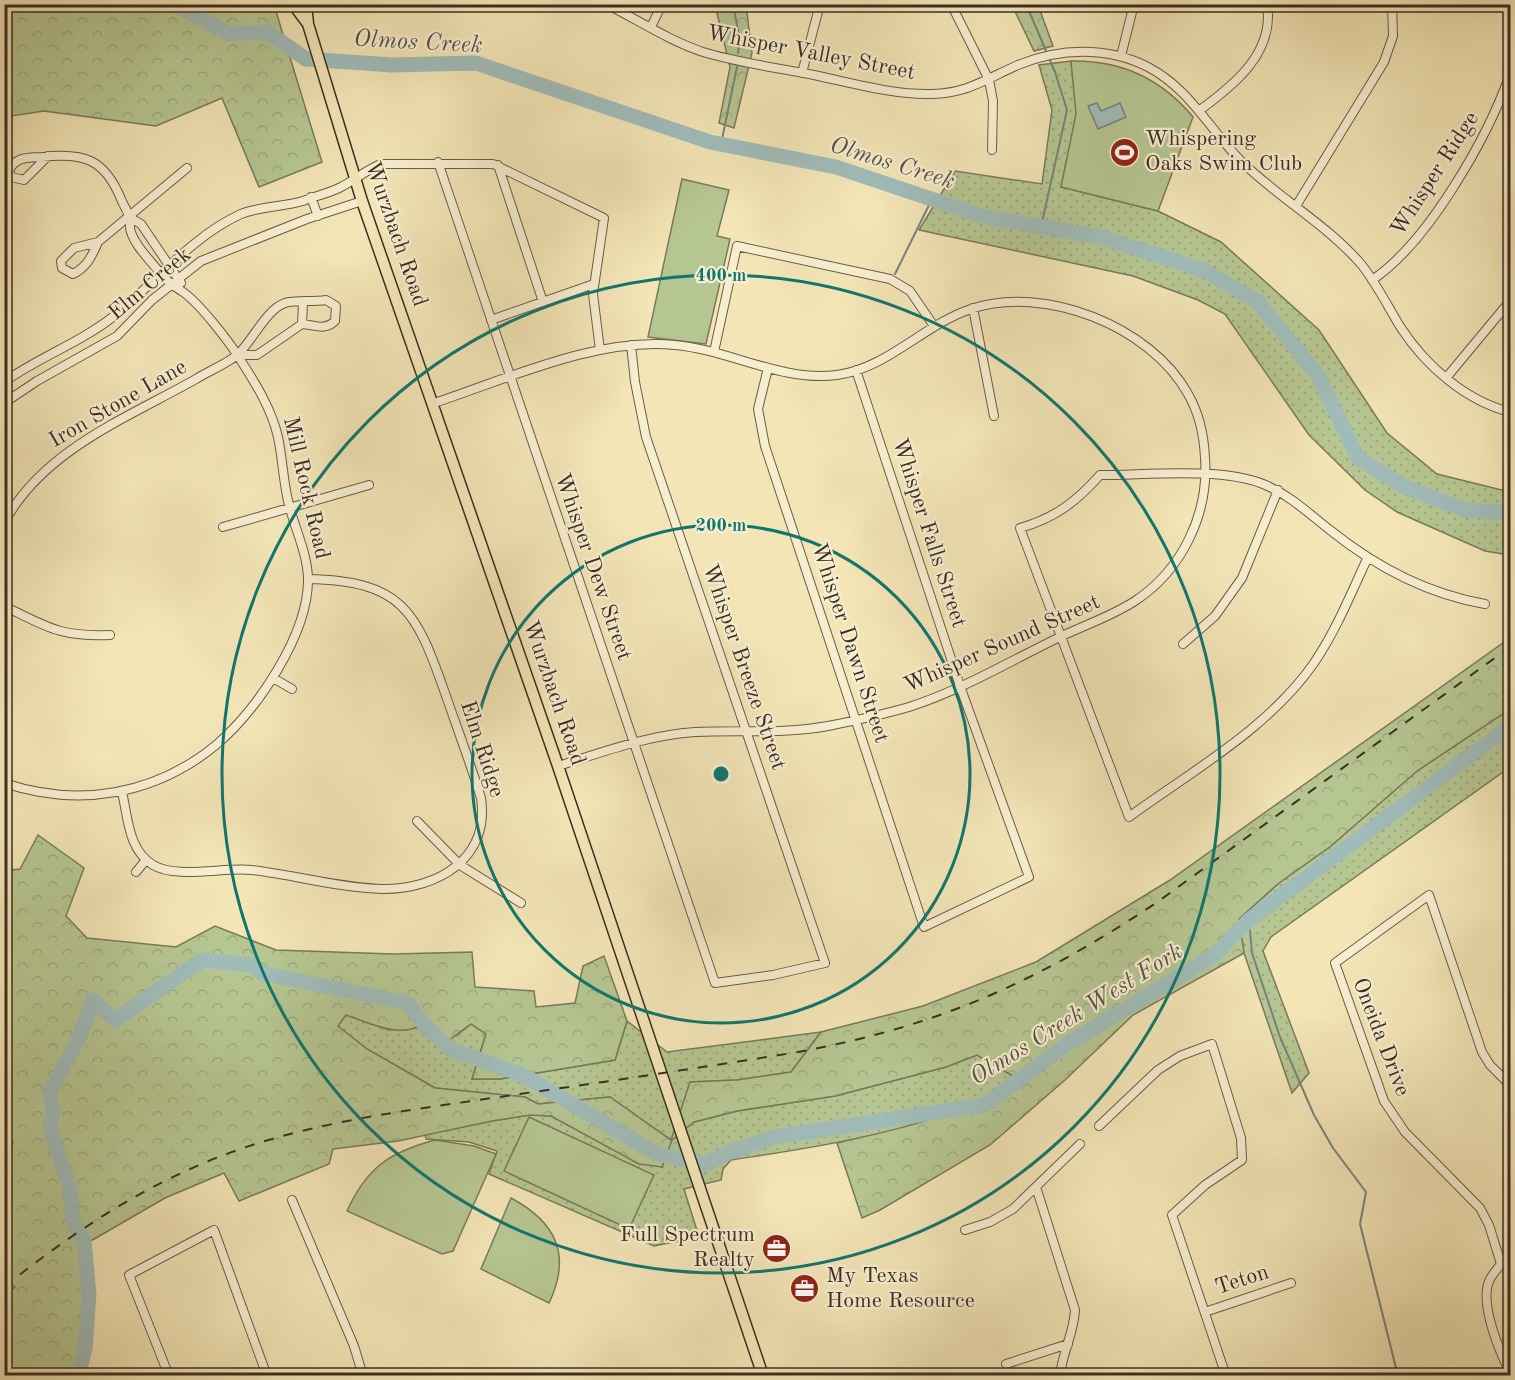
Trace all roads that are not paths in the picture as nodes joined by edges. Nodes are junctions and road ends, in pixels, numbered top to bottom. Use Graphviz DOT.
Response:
graph roads {
  1 [pos="306,4"];
  2 [pos="606,4"];
  3 [pos="662,4"];
  4 [pos="820,4"];
  5 [pos="951,4"];
  6 [pos="1134,4"];
  7 [pos="1267,4"];
  8 [pos="1392,4"];
  9 [pos="294,6"];
  10 [pos="308,24"];
  11 [pos="651,27"];
  12 [pos="1121,57"];
  13 [pos="802,73"];
  14 [pos="1510,74"];
  15 [pos="989,80"];
  16 [pos="1200,110"];
  17 [pos="992,150"];
  18 [pos="48,156"];
  19 [pos="438,162"];
  20 [pos="498,165"];
  21 [pos="187,168"];
  22 [pos="355,177"];
  23 [pos="311,197"];
  24 [pos="363,201"];
  25 [pos="1296,206"];
  26 [pos="318,216"];
  27 [pos="129,217"];
  28 [pos="98,242"];
  29 [pos="153,243"];
  30 [pos="143,251"];
  31 [pos="169,263"];
  32 [pos="160,272"];
  33 [pos="179,278"];
  34 [pos="1372,280"];
  35 [pos="594,284"];
  36 [pos="170,286"];
  37 [pos="183,292"];
  38 [pos="1510,301"];
  39 [pos="543,302"];
  40 [pos="303,303"];
  41 [pos="973,308"];
  42 [pos="491,320"];
  43 [pos="302,324"];
  44 [pos="934,326"];
  45 [pos="631,345"];
  46 [pos="600,350"];
  47 [pos="714,352"];
  48 [pos="237,355"];
  49 [pos="768,368"];
  50 [pos="856,370"];
  51 [pos="510,378"];
  52 [pos="1446,378"];
  53 [pos="4,382"];
  54 [pos="4,403"];
  55 [pos="434,403"];
  56 [pos="1510,412"];
  57 [pos="994,416"];
  58 [pos="1205,475"];
  59 [pos="369,485"];
  60 [pos="1278,490"];
  61 [pos="289,506"];
  62 [pos="4,523"];
  63 [pos="222,527"];
  64 [pos="1368,556"];
  65 [pos="308,579"];
  66 [pos="1485,604"];
  67 [pos="4,606"];
  68 [pos="110,635"];
  69 [pos="1059,638"];
  70 [pos="1184,644"];
  71 [pos="273,678"];
  72 [pos="960,686"];
  73 [pos="292,689"];
  74 [pos="856,718"];
  75 [pos="747,732"];
  76 [pos="634,742"];
  77 [pos="558,766"];
  78 [pos="4,783"];
  79 [pos="122,792"];
  80 [pos="417,821"];
  81 [pos="146,860"];
  82 [pos="460,865"];
  83 [pos="136,872"];
  84 [pos="521,903"];
  85 [pos="924,927"];
  86 [pos="715,983"];
  87 [pos="1510,1084"];
  88 [pos="1099,1126"];
  89 [pos="1080,1144"];
  90 [pos="1036,1187"];
  91 [pos="292,1200"];
  92 [pos="965,1230"];
  93 [pos="1510,1261"];
  94 [pos="1501,1264"];
  95 [pos="1291,1283"];
  96 [pos="1205,1312"];
  97 [pos="1068,1344"];
  98 [pos="1006,1364"];
  99 [pos="1510,1372"];
  100 [pos="169,1376"];
  101 [pos="267,1376"];
  102 [pos="363,1376"];
  103 [pos="763,1376"];
  104 [pos="1060,1376"];
  105 [pos="1226,1376"];
  1 -- 10 [label="main road, Wurzbach Road"];
  2 -- 11 [label="street, Whisper Valley Street"];
  3 -- 11 [label="street"];
  4 -- 13 [label="street"];
  5 -- 15 [label="street"];
  6 -- 12 [label="street"];
  7 -- 16 [label="street"];
  8 -- 25 [label="street"];
  9 -- 10 [label="main road, Wurzbach Road"];
  10 -- 22 [label="main road, Wurzbach Road"];
  11 -- 13 [label="street, Whisper Valley Street"];
  12 -- 15 [label="street, Whisper Valley Street"];
  12 -- 16 [label="street, Whisper Valley Street"];
  13 -- 15 [label="street, Whisper Valley Street"];
  14 -- 34 [label="street, Whisper Ridge"];
  15 -- 17 [label="street"];
  16 -- 25 [label="street, Whisper Valley Street"];
  18 -- 27 [label="street, Mill Rock Road"];
  19 -- 20 [label="street, Elm Creek"];
  19 -- 22 [label="street, Elm Creek"];
  19 -- 42 [label="street, Whisper Dew Street"];
  20 -- 35 [label="street"];
  20 -- 39 [label="street"];
  21 -- 27 [label="street"];
  22 -- 23 [label="street, Elm Creek"];
  22 -- 24 [label="main road, Wurzbach Road"];
  23 -- 26 [label="street"];
  23 -- 31 [label="street, Elm Creek"];
  24 -- 26 [label="street, Elm Creek"];
  24 -- 55 [label="main road, Wurzbach Road"];
  25 -- 34 [label="street, Whisper Valley Street"];
  26 -- 33 [label="street, Elm Creek"];
  27 -- 28 [label="street"];
  27 -- 29 [label="street, Mill Rock Road"];
  27 -- 30 [label="street, Mill Rock Road"];
  28 -- 28 [label="street"];
  29 -- 30 [label="street"];
  29 -- 31 [label="street, Mill Rock Road"];
  30 -- 32 [label="street, Mill Rock Road"];
  31 -- 32 [label="street, Elm Creek"];
  31 -- 33 [label="street, Mill Rock Road"];
  32 -- 36 [label="street, Mill Rock Road"];
  32 -- 53 [label="street, Elm Creek"];
  33 -- 36 [label="street, Elm Creek"];
  33 -- 37 [label="street, Mill Rock Road"];
  34 -- 52 [label="street, Whisper Valley Street"];
  35 -- 39 [label="street"];
  35 -- 46 [label="street"];
  36 -- 37 [label="street, Mill Rock Road"];
  36 -- 54 [label="street, Elm Creek"];
  37 -- 48 [label="street, Mill Rock Road"];
  38 -- 52 [label="street"];
  39 -- 42 [label="street"];
  40 -- 43 [label="street"];
  40 -- 43 [label="street"];
  40 -- 48 [label="street"];
  41 -- 44 [label="street, Whisper Sound Street"];
  41 -- 57 [label="street"];
  41 -- 58 [label="street, Whisper Sound Street"];
  42 -- 51 [label="street, Whisper Dew Street"];
  43 -- 48 [label="street"];
  44 -- 47 [label="street"];
  44 -- 50 [label="street, Whisper Sound Street"];
  45 -- 46 [label="street, Whisper Sound Street"];
  45 -- 47 [label="street, Whisper Sound Street"];
  45 -- 75 [label="street, Whisper Breeze Street"];
  46 -- 51 [label="street, Whisper Sound Street"];
  47 -- 49 [label="street, Whisper Sound Street"];
  48 -- 61 [label="street, Mill Rock Road"];
  48 -- 62 [label="street, Iron Stone Lane"];
  49 -- 50 [label="street, Whisper Sound Street"];
  49 -- 74 [label="street, Whisper Dawn Street"];
  50 -- 72 [label="street, Whisper Falls Street"];
  51 -- 55 [label="street, Whisper Sound Street"];
  51 -- 76 [label="street, Whisper Dew Street"];
  52 -- 56 [label="street, Whisper Valley Street"];
  55 -- 77 [label="main road, Wurzbach Road"];
  58 -- 60 [label="street"];
  58 -- 69 [label="street, Whisper Sound Street"];
  58 -- 69 [label="street"];
  59 -- 61 [label="street"];
  60 -- 64 [label="street"];
  60 -- 70 [label="street"];
  61 -- 63 [label="street"];
  61 -- 65 [label="street, Mill Rock Road"];
  64 -- 66 [label="street"];
  64 -- 69 [label="street"];
  65 -- 71 [label="street, Mill Rock Road"];
  65 -- 82 [label="street, Elm Ridge"];
  67 -- 68 [label="street"];
  69 -- 72 [label="street, Whisper Sound Street"];
  71 -- 73 [label="street"];
  71 -- 79 [label="street, Mill Rock Road"];
  72 -- 74 [label="street, Whisper Sound Street"];
  72 -- 85 [label="street, Whisper Falls Street"];
  74 -- 75 [label="street, Whisper Sound Street"];
  74 -- 85 [label="street, Whisper Dawn Street"];
  75 -- 76 [label="street, Whisper Sound Street"];
  75 -- 86 [label="street, Whisper Breeze Street"];
  76 -- 77 [label="street, Whisper Sound Street"];
  76 -- 86 [label="street, Whisper Dew Street"];
  77 -- 103 [label="main road, Wurzbach Road"];
  78 -- 79 [label="street, Mill Rock Road"];
  79 -- 81 [label="street"];
  80 -- 82 [label="street"];
  81 -- 82 [label="street, Elm Ridge"];
  81 -- 83 [label="street"];
  82 -- 84 [label="street"];
  87 -- 94 [label="street, Oneida Drive"];
  88 -- 96 [label="street"];
  89 -- 90 [label="street"];
  90 -- 92 [label="street"];
  90 -- 97 [label="street"];
  91 -- 102 [label="street"];
  93 -- 94 [label="street"];
  94 -- 99 [label="street"];
  95 -- 96 [label="street, Teton"];
  96 -- 105 [label="street"];
  97 -- 98 [label="street"];
  97 -- 104 [label="street"];
  100 -- 101 [label="street"];
}
